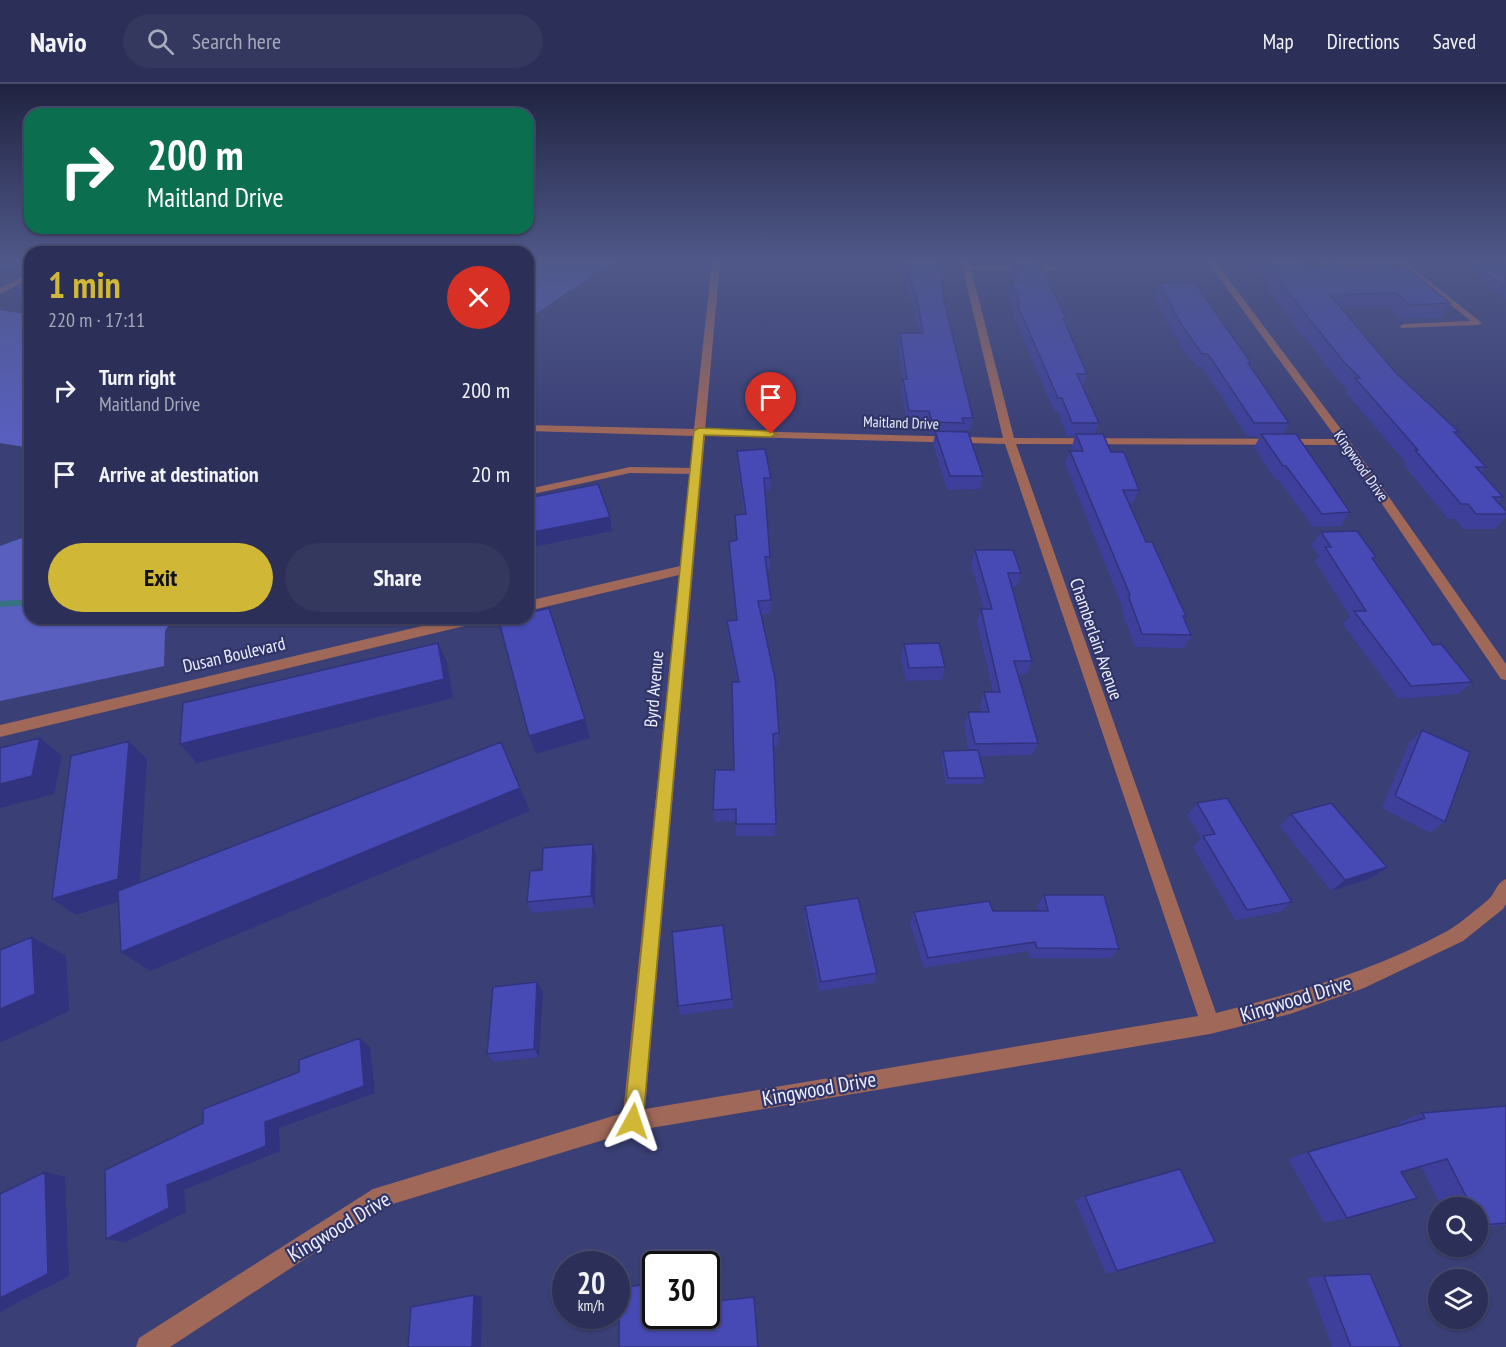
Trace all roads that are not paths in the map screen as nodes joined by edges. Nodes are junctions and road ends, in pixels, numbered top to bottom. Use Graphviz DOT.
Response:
graph roads {
  1 [pos="710,320"];
  2 [pos="979,320"];
  3 [pos="1255,320"];
  4 [pos="1474,320"];
  5 [pos="1404,326"];
  6 [pos="534,428"];
  7 [pos="699,431"];
  8 [pos="1009,441"];
  9 [pos="1345,442"];
  10 [pos="695,471"];
  11 [pos="534,491"];
  12 [pos="685,569"];
  13 [pos="534,605"];
  14 [pos="452,624"];
  15 [pos="1506,675"];
  16 [pos="0,731"];
  17 [pos="1506,887"];
  18 [pos="1210,1024"];
  19 [pos="633,1121"];
  20 [pos="148,1347"];
  1 -- 7 [label="street, Byrd Avenue"];
  2 -- 8 [label="street, Chamberlain Avenue"];
  3 -- 9 [label="street, Kingwood Drive"];
  4 -- 5 [label="lane"];
  6 -- 7 [label="street, Maitland Drive"];
  7 -- 8 [label="street, Maitland Drive"];
  7 -- 10 [label="street, Byrd Avenue"];
  8 -- 9 [label="street, Maitland Drive"];
  8 -- 18 [label="street, Chamberlain Avenue"];
  9 -- 15 [label="street, Kingwood Drive"];
  10 -- 11 [label="lane"];
  10 -- 12 [label="street, Byrd Avenue"];
  12 -- 13 [label="street"];
  12 -- 19 [label="street, Byrd Avenue"];
  14 -- 16 [label="street, Dusan Boulevard"];
  17 -- 18 [label="street, Kingwood Drive"];
  18 -- 19 [label="street, Kingwood Drive"];
  19 -- 20 [label="street, Kingwood Drive"];
}
